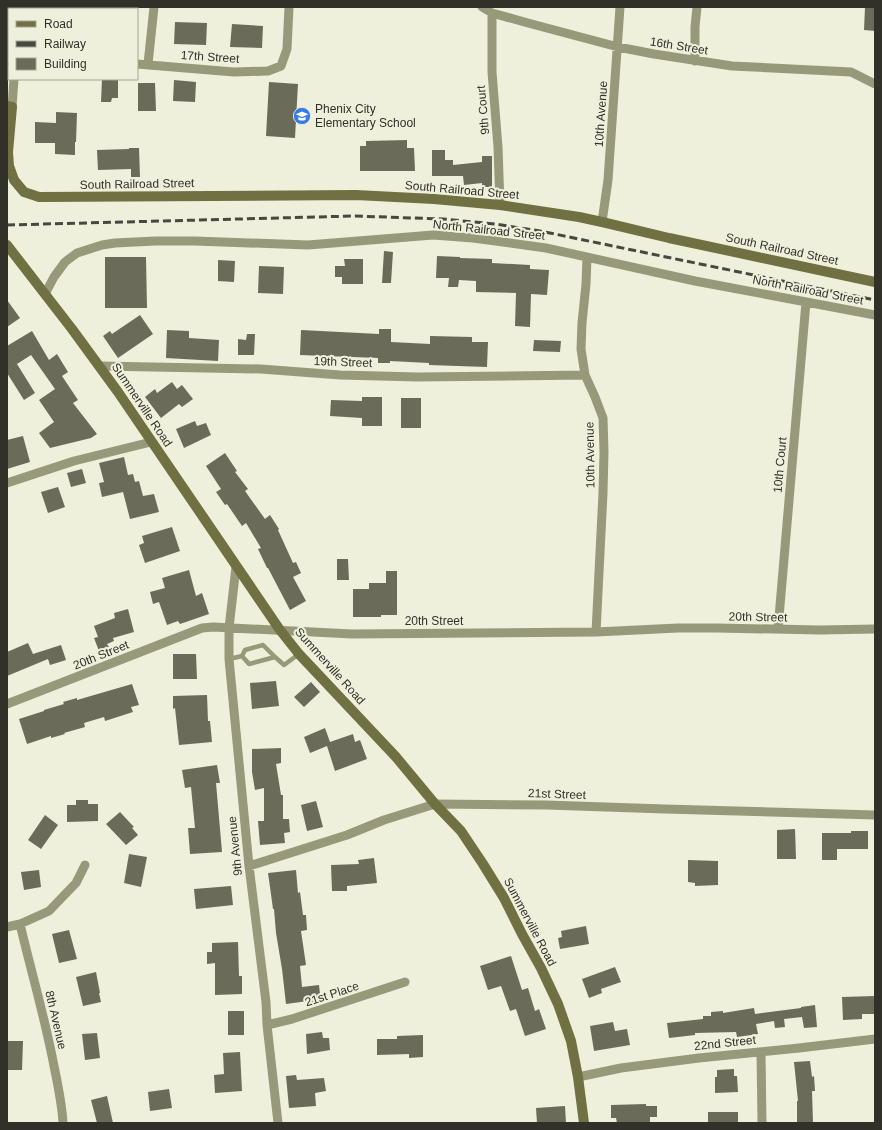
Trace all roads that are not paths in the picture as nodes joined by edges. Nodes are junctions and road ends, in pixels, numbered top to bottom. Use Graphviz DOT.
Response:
graph roads {
  1 [pos="154,7"];
  2 [pos="289,7"];
  3 [pos="482,7"];
  4 [pos="620,7"];
  5 [pos="696,7"];
  6 [pos="492,13"];
  7 [pos="618,47"];
  8 [pos="695,61"];
  9 [pos="138,64"];
  10 [pos="148,64"];
  11 [pos="14,80"];
  12 [pos="875,84"];
  13 [pos="10,106"];
  14 [pos="500,205"];
  15 [pos="602,222"];
  16 [pos="7,246"];
  17 [pos="587,257"];
  18 [pos="875,282"];
  19 [pos="45,294"];
  20 [pos="806,302"];
  21 [pos="875,315"];
  22 [pos="100,366"];
  23 [pos="585,375"];
  24 [pos="151,442"];
  25 [pos="7,483"];
  26 [pos="236,567"];
  27 [pos="229,628"];
  28 [pos="778,629"];
  29 [pos="875,629"];
  30 [pos="280,630"];
  31 [pos="596,632"];
  32 [pos="299,654"];
  33 [pos="242,656"];
  34 [pos="275,658"];
  35 [pos="229,659"];
  36 [pos="7,704"];
  37 [pos="435,804"];
  38 [pos="875,815"];
  39 [pos="85,865"];
  40 [pos="249,866"];
  41 [pos="20,924"];
  42 [pos="7,927"];
  43 [pos="405,982"];
  44 [pos="267,1025"];
  45 [pos="875,1039"];
  46 [pos="761,1052"];
  47 [pos="578,1077"];
  48 [pos="63,1123"];
  49 [pos="278,1123"];
  50 [pos="584,1123"];
  51 [pos="762,1123"];
  1 -- 10 [label="street"];
  2 -- 10 [label="street, 17th Street"];
  3 -- 6 [label="street, 16th Street"];
  4 -- 7 [label="street, 10th Avenue"];
  5 -- 8 [label="street"];
  6 -- 7 [label="street, 16th Street"];
  6 -- 14 [label="street, 9th Court"];
  7 -- 8 [label="street, 16th Street"];
  7 -- 15 [label="street, 10th Avenue"];
  8 -- 12 [label="street, 16th Street"];
  9 -- 10 [label="street, 17th Street"];
  11 -- 13 [label="street"];
  13 -- 14 [label="main road, South Railroad Street"];
  14 -- 15 [label="main road, South Railroad Street"];
  15 -- 18 [label="main road, South Railroad Street"];
  16 -- 19 [label="main road, Summerville Road"];
  17 -- 19 [label="street, North Railroad Street"];
  17 -- 20 [label="street, North Railroad Street"];
  17 -- 23 [label="street, 10th Avenue"];
  19 -- 22 [label="main road, Summerville Road"];
  20 -- 21 [label="street, North Railroad Street"];
  20 -- 28 [label="street, 10th Court"];
  22 -- 23 [label="street, 19th Street"];
  22 -- 24 [label="main road, Summerville Road"];
  23 -- 31 [label="street, 10th Avenue"];
  24 -- 25 [label="street"];
  24 -- 26 [label="main road, Summerville Road"];
  26 -- 27 [label="street, 9th Avenue"];
  26 -- 30 [label="main road, Summerville Road"];
  27 -- 30 [label="street, 20th Street"];
  27 -- 35 [label="street, 9th Avenue"];
  27 -- 36 [label="street, 20th Street"];
  28 -- 29 [label="street, 20th Street"];
  28 -- 31 [label="street, 20th Street"];
  30 -- 31 [label="street, 20th Street"];
  30 -- 32 [label="main road, Summerville Road"];
  32 -- 34 [label="lane"];
  32 -- 37 [label="main road, Summerville Road"];
  33 -- 34 [label="lane"];
  33 -- 34 [label="lane"];
  33 -- 35 [label="lane"];
  35 -- 40 [label="street, 9th Avenue"];
  37 -- 38 [label="street, 21st Street"];
  37 -- 40 [label="street, 21st Street"];
  37 -- 47 [label="main road, Summerville Road"];
  39 -- 41 [label="street"];
  40 -- 44 [label="street, 9th Avenue"];
  41 -- 42 [label="street"];
  41 -- 48 [label="street, 8th Avenue"];
  43 -- 44 [label="street, 21st Place"];
  44 -- 49 [label="street, 9th Avenue"];
  45 -- 46 [label="street, 22nd Street"];
  46 -- 47 [label="street, 22nd Street"];
  46 -- 51 [label="street"];
  47 -- 50 [label="main road, Summerville Road"];
}
